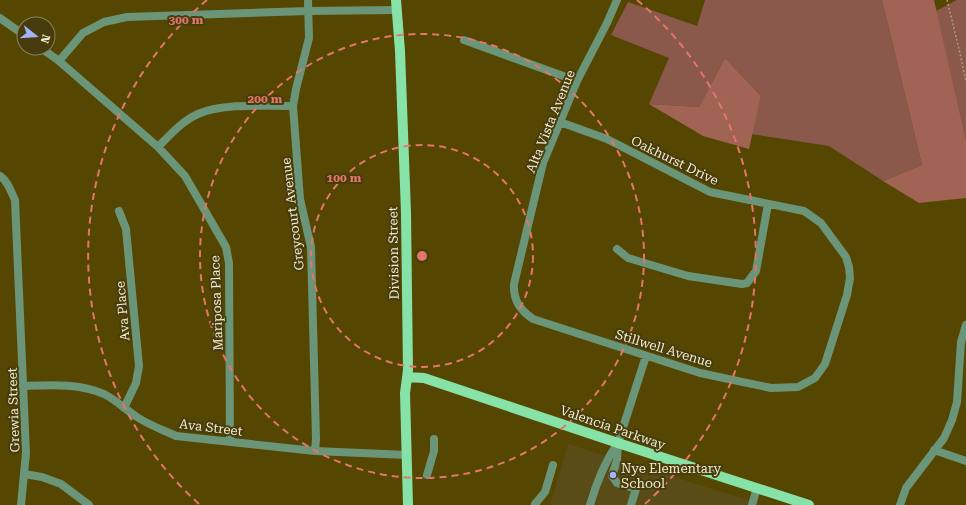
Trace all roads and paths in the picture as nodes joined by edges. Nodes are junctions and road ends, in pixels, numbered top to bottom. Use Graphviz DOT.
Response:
graph roads {
  1 [pos="308,0"];
  2 [pos="396,0"];
  3 [pos="617,0"];
  4 [pos="947,0"];
  5 [pos="396,10"];
  6 [pos="308,12"];
  7 [pos="0,18"];
  8 [pos="16,29"];
  9 [pos="464,40"];
  10 [pos="52,56"];
  11 [pos="59,61"];
  12 [pos="577,81"];
  13 [pos="966,82"];
  14 [pos="294,106"];
  15 [pos="560,122"];
  16 [pos="158,147"];
  17 [pos="0,176"];
  18 [pos="768,204"];
  19 [pos="119,211"];
  20 [pos="617,248"];
  21 [pos="517,303"];
  22 [pos="966,325"];
  23 [pos="646,356"];
  24 [pos="408,377"];
  25 [pos="812,379"];
  26 [pos="24,386"];
  27 [pos="124,408"];
  28 [pos="434,439"];
  29 [pos="230,442"];
  30 [pos="618,443"];
  31 [pos="934,450"];
  32 [pos="315,451"];
  33 [pos="407,455"];
  34 [pos="966,461"];
  35 [pos="553,465"];
  36 [pos="24,474"];
  37 [pos="427,476"];
  38 [pos="757,488"];
  39 [pos="535,504"];
  40 [pos="21,505"];
  41 [pos="89,505"];
  42 [pos="408,505"];
  43 [pos="590,505"];
  44 [pos="631,505"];
  45 [pos="752,505"];
  46 [pos="809,505"];
  47 [pos="900,505"];
  1 -- 6 [label="street, Greycourt Avenue"];
  2 -- 5 [label="main road, Division Street"];
  3 -- 12 [label="street, Alta Vista Avenue"];
  4 -- 13 [label="path"];
  5 -- 6 [label="street"];
  5 -- 24 [label="main road, Division Street"];
  6 -- 11 [label="street"];
  6 -- 14 [label="street, Greycourt Avenue"];
  7 -- 8 [label="street"];
  9 -- 12 [label="street"];
  10 -- 11 [label="street, Mariposa Place"];
  11 -- 16 [label="street, Mariposa Place"];
  12 -- 15 [label="street, Alta Vista Avenue"];
  14 -- 16 [label="street"];
  14 -- 32 [label="street, Greycourt Avenue"];
  15 -- 18 [label="street, Oakhurst Drive"];
  15 -- 21 [label="street, Alta Vista Avenue"];
  16 -- 29 [label="street, Mariposa Place"];
  17 -- 26 [label="street, Grewia Street"];
  18 -- 20 [label="street"];
  18 -- 25 [label="street, Oakhurst Drive"];
  19 -- 27 [label="street, Ava Place"];
  21 -- 23 [label="street, Stillwell Avenue"];
  22 -- 31 [label="street"];
  23 -- 25 [label="street, Stillwell Avenue"];
  23 -- 30 [label="street"];
  24 -- 30 [label="main road, Valencia Parkway"];
  24 -- 33 [label="main road, Division Street"];
  26 -- 27 [label="street, Ava Street"];
  26 -- 36 [label="street, Grewia Street"];
  27 -- 29 [label="street, Ava Street"];
  28 -- 37 [label="street"];
  29 -- 32 [label="street, Ava Street"];
  30 -- 38 [label="main road, Valencia Parkway"];
  30 -- 43 [label="street"];
  30 -- 44 [label="street"];
  31 -- 34 [label="street"];
  31 -- 47 [label="street"];
  32 -- 33 [label="street, Ava Street"];
  33 -- 42 [label="main road, Division Street"];
  35 -- 39 [label="street"];
  36 -- 40 [label="street, Grewia Street"];
  36 -- 41 [label="street"];
  38 -- 45 [label="street"];
  38 -- 46 [label="main road, Valencia Parkway"];
}
